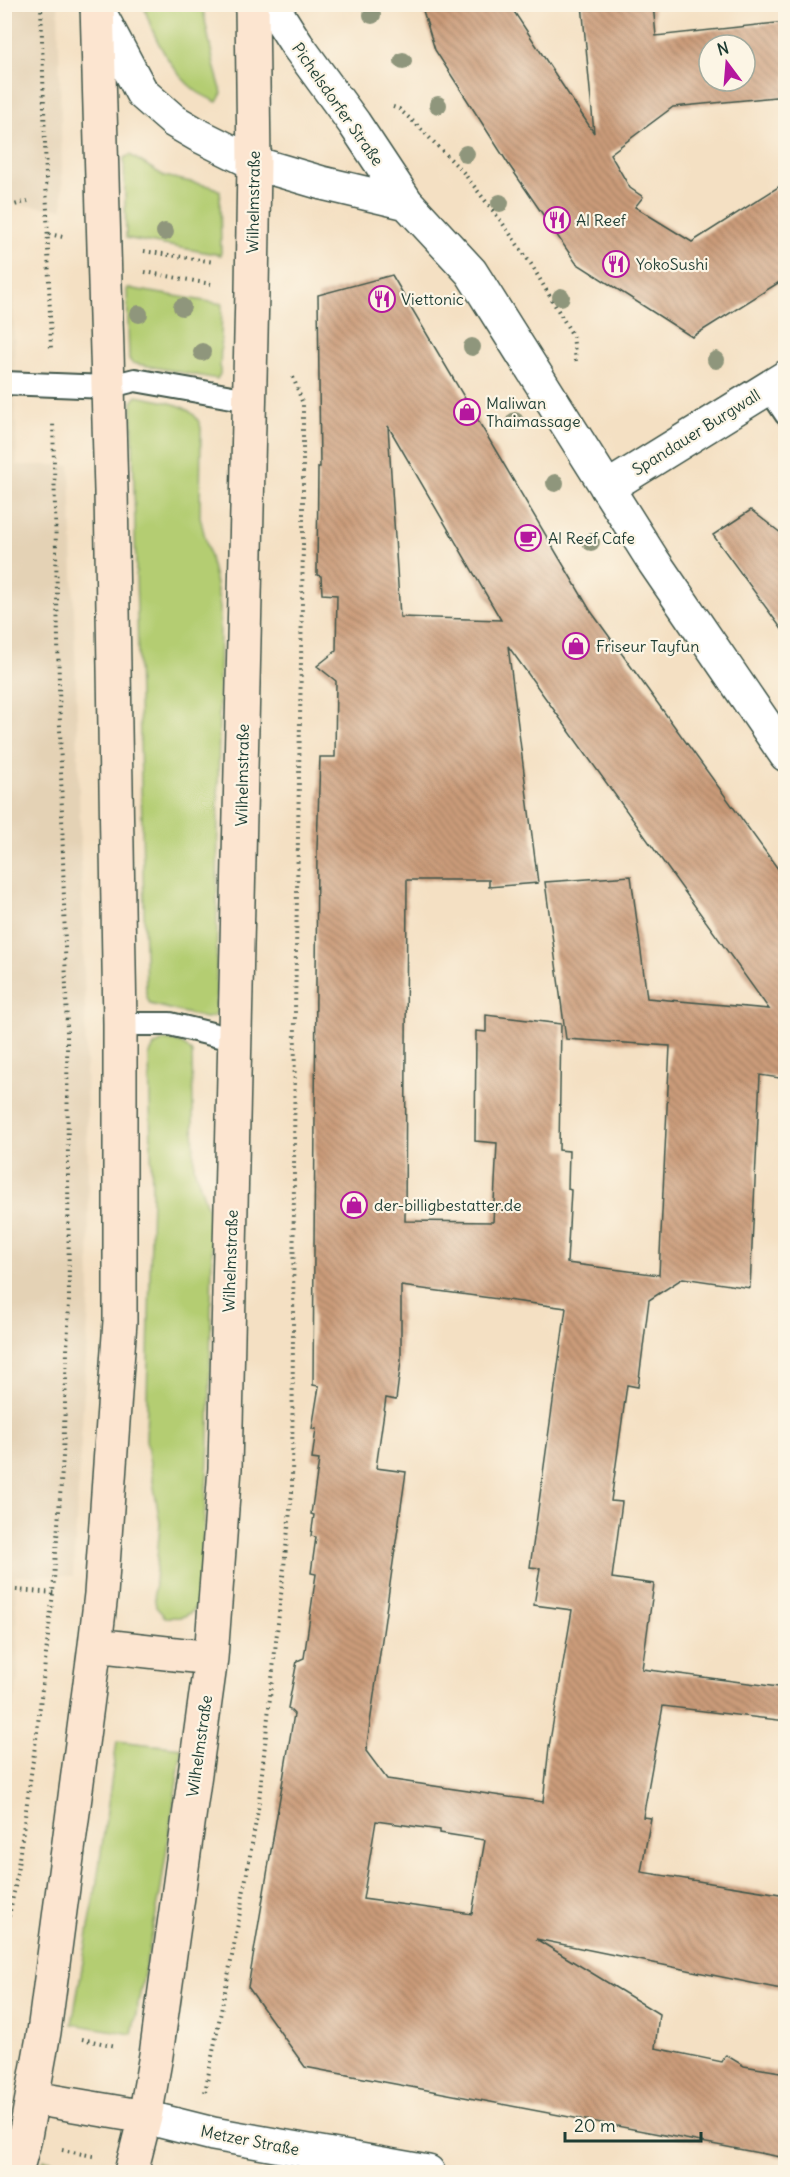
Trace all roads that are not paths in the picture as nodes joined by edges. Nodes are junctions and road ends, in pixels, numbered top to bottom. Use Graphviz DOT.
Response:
graph roads {
  1 [pos="252,4"];
  2 [pos="271,4"];
  3 [pos="97,6"];
  4 [pos="254,163"];
  5 [pos="407,202"];
  6 [pos="777,382"];
  7 [pos="4,383"];
  8 [pos="107,387"];
  9 [pos="249,400"];
  10 [pos="786,414"];
  11 [pos="607,488"];
  12 [pos="786,755"];
  13 [pos="120,1024"];
  14 [pos="236,1040"];
  15 [pos="95,1645"];
  16 [pos="211,1658"];
  17 [pos="33,2098"];
  18 [pos="145,2117"];
  19 [pos="117,2165"];
  20 [pos="16,2172"];
  21 [pos="428,2172"];
  1 -- 4 [label="main road, Wilhelmstraße"];
  2 -- 5 [label="street, Pichelsdorfer Straße"];
  3 -- 4 [label="street"];
  3 -- 8 [label="main road"];
  4 -- 5 [label="street"];
  4 -- 9 [label="main road, Wilhelmstraße"];
  5 -- 11 [label="street, Pichelsdorfer Straße"];
  6 -- 10 [label="lane"];
  6 -- 11 [label="street, Spandauer Burgwall"];
  7 -- 8 [label="lane"];
  8 -- 9 [label="lane"];
  8 -- 13 [label="main road"];
  9 -- 14 [label="main road, Wilhelmstraße"];
  11 -- 12 [label="street, Pichelsdorfer Straße"];
  13 -- 14 [label="lane"];
  13 -- 15 [label="main road"];
  14 -- 16 [label="main road, Wilhelmstraße"];
  15 -- 16 [label="main road"];
  15 -- 17 [label="main road"];
  16 -- 18 [label="main road, Wilhelmstraße"];
  17 -- 18 [label="main road"];
  17 -- 20 [label="main road"];
  18 -- 19 [label="main road, Wilhelmstraße"];
  18 -- 21 [label="street, Metzer Straße"];
}
